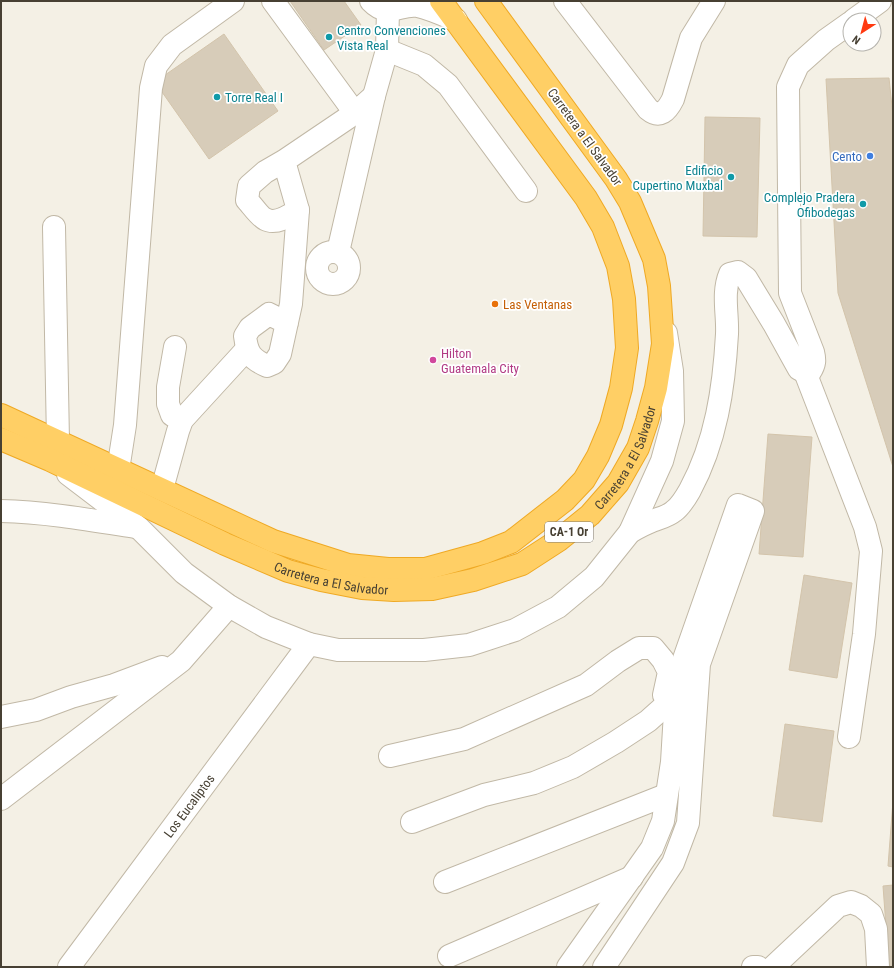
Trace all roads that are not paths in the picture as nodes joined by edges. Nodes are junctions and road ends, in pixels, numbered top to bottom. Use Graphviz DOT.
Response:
graph roads {
  1 [pos="233,1"];
  2 [pos="273,1"];
  3 [pos="442,1"];
  4 [pos="486,1"];
  5 [pos="565,1"];
  6 [pos="880,1"];
  7 [pos="710,3"];
  8 [pos="380,6"];
  9 [pos="865,12"];
  10 [pos="456,20"];
  11 [pos="842,29"];
  12 [pos="387,50"];
  13 [pos="374,96"];
  14 [pos="355,113"];
  15 [pos="284,162"];
  16 [pos="526,191"];
  17 [pos="298,210"];
  18 [pos="54,227"];
  19 [pos="338,252"];
  20 [pos="659,286"];
  21 [pos="287,323"];
  22 [pos="175,347"];
  23 [pos="247,349"];
  24 [pos="805,372"];
  25 [pos="1,415"];
  26 [pos="182,420"];
  27 [pos="1,439"];
  28 [pos="54,450"];
  29 [pos="118,470"];
  30 [pos="162,489"];
  31 [pos="1,511"];
  32 [pos="139,528"];
  33 [pos="630,532"];
  34 [pos="229,606"];
  35 [pos="309,644"];
  36 [pos="181,660"];
  37 [pos="669,702"];
  38 [pos="1,717"];
  39 [pos="849,736"];
  40 [pos="390,756"];
  41 [pos="682,763"];
  42 [pos="666,795"];
  43 [pos="1,799"];
  44 [pos="412,822"];
  45 [pos="632,877"];
  46 [pos="445,882"];
  47 [pos="449,956"];
  48 [pos="572,961"];
  49 [pos="69,967"];
  50 [pos="557,967"];
  51 [pos="604,967"];
  52 [pos="753,967"];
  53 [pos="758,967"];
  54 [pos="773,967"];
  55 [pos="878,967"];
  1 -- 29 [label="street"];
  2 -- 14 [label="street"];
  3 -- 10 [label="highway, Carretera a El Salvador / CA-1 Or"];
  4 -- 20 [label="highway, Carretera a El Salvador / CA-1 Or"];
  5 -- 7 [label="street"];
  6 -- 9 [label="street"];
  8 -- 10 [label="street"];
  8 -- 12 [label="street"];
  10 -- 30 [label="highway, Carretera a El Salvador / CA-1 Or"];
  11 -- 24 [label="street"];
  12 -- 13 [label="street"];
  12 -- 16 [label="street"];
  13 -- 14 [label="street"];
  13 -- 19 [label="street"];
  14 -- 15 [label="street"];
  15 -- 17 [label="street"];
  15 -- 17 [label="street"];
  17 -- 21 [label="street"];
  18 -- 28 [label="street"];
  20 -- 28 [label="highway, Carretera a El Salvador / CA-1 Or"];
  20 -- 33 [label="street"];
  21 -- 23 [label="street"];
  21 -- 23 [label="street"];
  22 -- 26 [label="street"];
  23 -- 26 [label="street"];
  24 -- 33 [label="street"];
  24 -- 39 [label="street"];
  25 -- 28 [label="highway, Carretera a El Salvador / CA-1 Or"];
  26 -- 30 [label="street"];
  27 -- 28 [label="highway, Carretera a El Salvador / CA-1 Or"];
  28 -- 29 [label="highway, Carretera a El Salvador / CA-1 Or"];
  28 -- 32 [label="street"];
  29 -- 30 [label="highway, Carretera a El Salvador / CA-1 Or"];
  31 -- 32 [label="street"];
  32 -- 34 [label="street"];
  33 -- 35 [label="street"];
  34 -- 35 [label="street"];
  34 -- 36 [label="street"];
  35 -- 49 [label="street, Los Eucaliptos"];
  36 -- 38 [label="street"];
  36 -- 43 [label="street"];
  37 -- 40 [label="street"];
  37 -- 41 [label="street"];
  37 -- 41 [label="street"];
  37 -- 44 [label="street"];
  41 -- 42 [label="street"];
  41 -- 51 [label="street"];
  42 -- 45 [label="street"];
  42 -- 46 [label="street"];
  45 -- 47 [label="street"];
  45 -- 48 [label="street"];
  48 -- 50 [label="street"];
  52 -- 53 [label="street"];
  54 -- 55 [label="street"];
}
